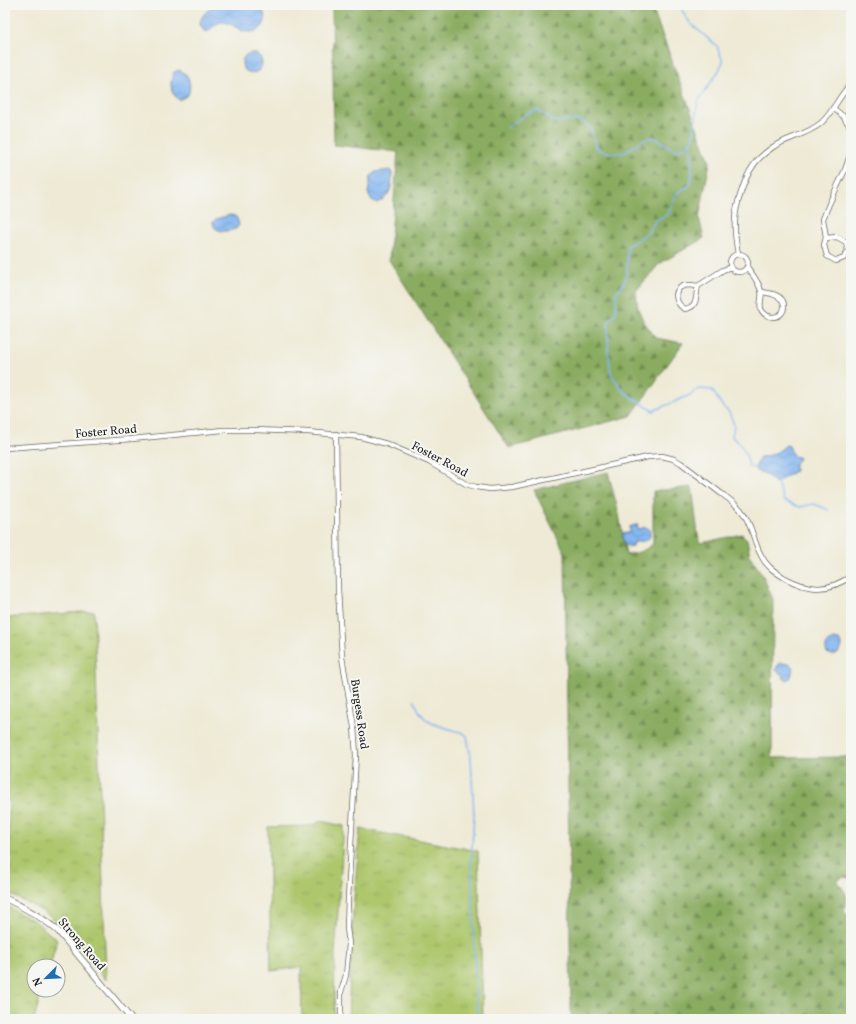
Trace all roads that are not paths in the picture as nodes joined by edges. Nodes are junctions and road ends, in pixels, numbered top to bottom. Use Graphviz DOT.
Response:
graph roads {
  1 [pos="851,84"];
  2 [pos="833,108"];
  3 [pos="851,128"];
  4 [pos="851,152"];
  5 [pos="826,238"];
  6 [pos="738,254"];
  7 [pos="731,267"];
  8 [pos="746,267"];
  9 [pos="698,286"];
  10 [pos="762,292"];
  11 [pos="336,434"];
  12 [pos="5,448"];
  13 [pos="851,576"];
  14 [pos="5,898"];
  15 [pos="131,1019"];
  16 [pos="341,1019"];
  1 -- 2 [label="street"];
  2 -- 3 [label="street"];
  2 -- 6 [label="street"];
  4 -- 5 [label="street"];
  5 -- 5 [label="street"];
  6 -- 7 [label="street"];
  6 -- 8 [label="street"];
  7 -- 8 [label="street"];
  7 -- 9 [label="street"];
  8 -- 10 [label="street"];
  9 -- 9 [label="street"];
  10 -- 10 [label="street"];
  11 -- 12 [label="street, Foster Road"];
  11 -- 13 [label="street, Foster Road"];
  11 -- 16 [label="street, Burgess Road"];
  14 -- 15 [label="street, Strong Road"];
}
